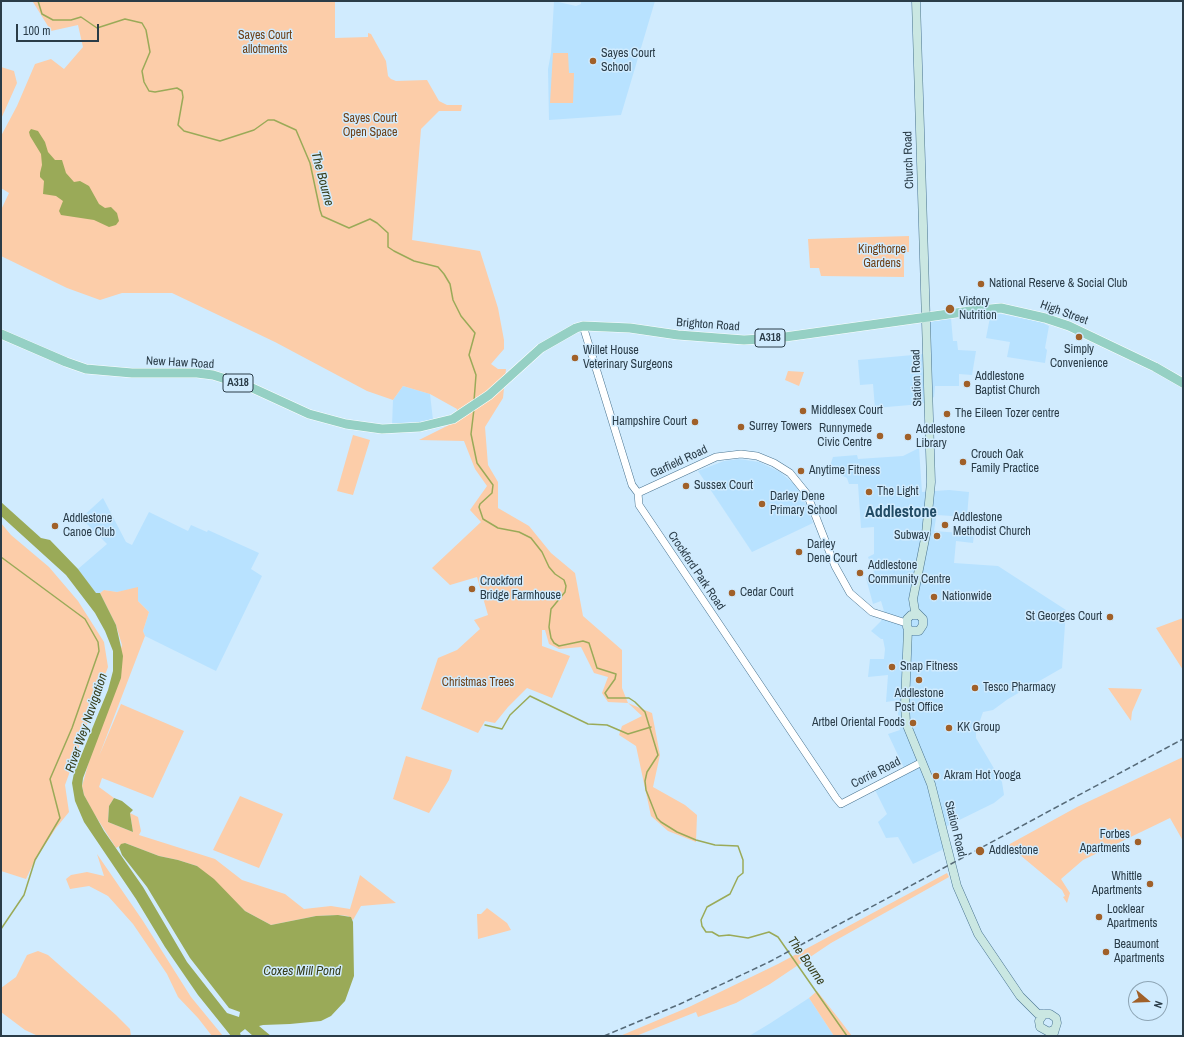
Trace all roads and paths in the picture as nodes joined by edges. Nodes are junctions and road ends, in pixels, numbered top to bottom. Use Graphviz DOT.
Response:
graph roads {
  1 [pos="916,1"];
  2 [pos="926,317"];
  3 [pos="583,326"];
  4 [pos="1,334"];
  5 [pos="1183,383"];
  6 [pos="638,493"];
  7 [pos="915,615"];
  8 [pos="910,628"];
  9 [pos="922,762"];
  10 [pos="841,804"];
  11 [pos="1042,1018"];
  12 [pos="1054,1032"];
  13 [pos="1044,1033"];
  1 -- 2 [label="main road, Church Road"];
  2 -- 3 [label="main road, Brighton Road / A318"];
  2 -- 5 [label="main road, High Street / A318"];
  2 -- 7 [label="main road, Station Road"];
  3 -- 4 [label="main road, New Haw Road / A318"];
  3 -- 6 [label="street, Crockford Park Road"];
  6 -- 8 [label="street, Garfield Road"];
  6 -- 10 [label="street, Crockford Park Road"];
  7 -- 8 [label="main road"];
  7 -- 8 [label="main road"];
  8 -- 9 [label="main road, Station Road"];
  9 -- 10 [label="street, Corrie Road"];
  9 -- 11 [label="main road, Station Road"];
  11 -- 12 [label="main road"];
  11 -- 13 [label="main road"];
  12 -- 13 [label="main road"];
}
